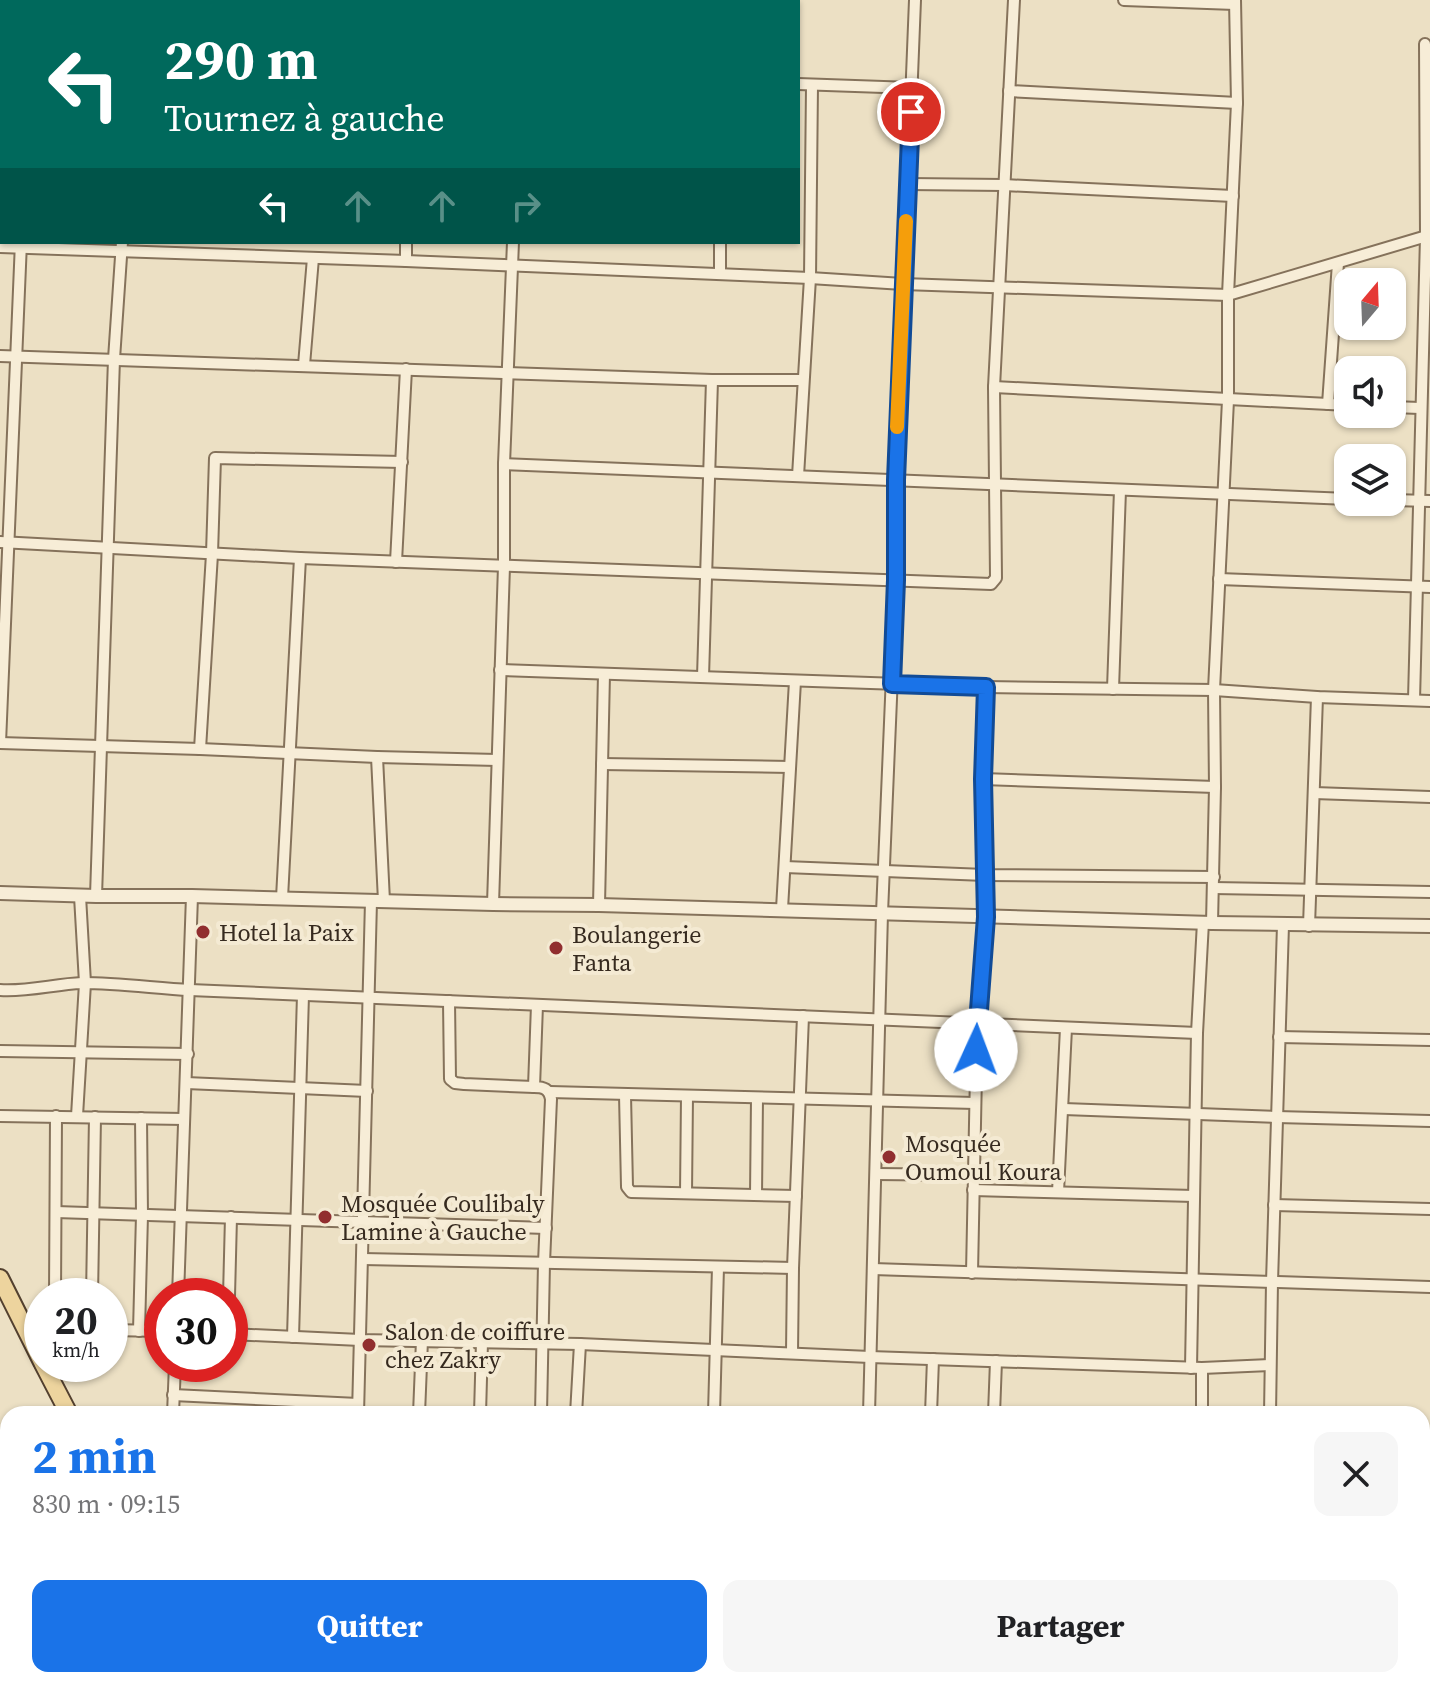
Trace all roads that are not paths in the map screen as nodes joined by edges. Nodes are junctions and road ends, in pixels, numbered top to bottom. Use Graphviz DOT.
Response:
graph roads {
  1 [pos="915,0"];
  2 [pos="1014,0"];
  3 [pos="1124,0"];
  4 [pos="1235,2"];
  5 [pos="1425,44"];
  6 [pos="800,84"];
  7 [pos="812,85"];
  8 [pos="912,88"];
  9 [pos="1009,91"];
  10 [pos="1237,103"];
  11 [pos="908,184"];
  12 [pos="1004,185"];
  13 [pos="1233,196"];
  14 [pos="1428,236"];
  15 [pos="220,244"];
  16 [pos="406,244"];
  17 [pos="513,244"];
  18 [pos="720,244"];
  19 [pos="21,245"];
  20 [pos="122,246"];
  21 [pos="0,247"];
  22 [pos="220,254"];
  23 [pos="313,258"];
  24 [pos="406,261"];
  25 [pos="1338,263"];
  26 [pos="511,265"];
  27 [pos="720,274"];
  28 [pos="810,278"];
  29 [pos="903,284"];
  30 [pos="1000,287"];
  31 [pos="1228,295"];
  32 [pos="0,356"];
  33 [pos="15,357"];
  34 [pos="114,359"];
  35 [pos="304,365"];
  36 [pos="406,369"];
  37 [pos="507,372"];
  38 [pos="712,380"];
  39 [pos="803,380"];
  40 [pos="994,387"];
  41 [pos="1228,400"];
  42 [pos="1328,404"];
  43 [pos="1334,404"];
  44 [pos="1406,408"];
  45 [pos="1420,408"];
  46 [pos="402,462"];
  47 [pos="504,464"];
  48 [pos="710,472"];
  49 [pos="798,476"];
  50 [pos="896,480"];
  51 [pos="994,485"];
  52 [pos="1120,490"];
  53 [pos="1223,494"];
  54 [pos="1334,498"];
  55 [pos="1425,501"];
  56 [pos="5,542"];
  57 [pos="108,549"];
  58 [pos="212,554"];
  59 [pos="300,558"];
  60 [pos="396,562"];
  61 [pos="504,566"];
  62 [pos="706,573"];
  63 [pos="1219,579"];
  64 [pos="896,580"];
  65 [pos="1417,587"];
  66 [pos="1430,587"];
  67 [pos="500,670"];
  68 [pos="604,674"];
  69 [pos="703,677"];
  70 [pos="795,681"];
  71 [pos="892,684"];
  72 [pos="986,687"];
  73 [pos="1113,689"];
  74 [pos="1214,690"];
  75 [pos="1317,697"];
  76 [pos="1414,700"];
  77 [pos="1430,701"];
  78 [pos="0,743"];
  79 [pos="101,747"];
  80 [pos="200,749"];
  81 [pos="290,753"];
  82 [pos="377,757"];
  83 [pos="497,760"];
  84 [pos="602,764"];
  85 [pos="790,767"];
  86 [pos="983,779"];
  87 [pos="1215,787"];
  88 [pos="1314,793"];
  89 [pos="1430,797"];
  90 [pos="785,867"];
  91 [pos="884,872"];
  92 [pos="985,875"];
  93 [pos="1213,882"];
  94 [pos="1310,889"];
  95 [pos="1430,892"];
  96 [pos="0,893"];
  97 [pos="80,896"];
  98 [pos="96,896"];
  99 [pos="192,896"];
  100 [pos="282,898"];
  101 [pos="378,901"];
  102 [pos="493,904"];
  103 [pos="599,905"];
  104 [pos="782,909"];
  105 [pos="882,913"];
  106 [pos="986,917"];
  107 [pos="1207,923"];
  108 [pos="1283,925"];
  109 [pos="1309,926"];
  110 [pos="1430,926"];
  111 [pos="85,983"];
  112 [pos="0,990"];
  113 [pos="190,990"];
  114 [pos="303,995"];
  115 [pos="369,998"];
  116 [pos="449,1001"];
  117 [pos="537,1005"];
  118 [pos="803,1016"];
  119 [pos="880,1020"];
  120 [pos="977,1024"];
  121 [pos="1066,1028"];
  122 [pos="1197,1033"];
  123 [pos="1279,1037"];
  124 [pos="1430,1040"];
  125 [pos="0,1051"];
  126 [pos="80,1051"];
  127 [pos="188,1054"];
  128 [pos="186,1083"];
  129 [pos="534,1087"];
  130 [pos="300,1088"];
  131 [pos="367,1091"];
  132 [pos="550,1092"];
  133 [pos="625,1095"];
  134 [pos="687,1096"];
  135 [pos="757,1098"];
  136 [pos="800,1099"];
  137 [pos="878,1100"];
  138 [pos="975,1103"];
  139 [pos="1064,1109"];
  140 [pos="1195,1113"];
  141 [pos="0,1116"];
  142 [pos="56,1116"];
  143 [pos="77,1116"];
  144 [pos="95,1117"];
  145 [pos="1277,1117"];
  146 [pos="141,1118"];
  147 [pos="184,1119"];
  148 [pos="1430,1121"];
  149 [pos="876,1174"];
  150 [pos="973,1175"];
  151 [pos="973,1190"];
  152 [pos="1058,1192"];
  153 [pos="686,1193"];
  154 [pos="756,1195"];
  155 [pos="796,1196"];
  156 [pos="1194,1196"];
  157 [pos="1274,1205"];
  158 [pos="1430,1209"];
  159 [pos="56,1212"];
  160 [pos="95,1213"];
  161 [pos="142,1215"];
  162 [pos="181,1216"];
  163 [pos="231,1217"];
  164 [pos="296,1220"];
  165 [pos="364,1222"];
  166 [pos="546,1228"];
  167 [pos="363,1259"];
  168 [pos="544,1263"];
  169 [pos="718,1267"];
  170 [pos="793,1268"];
  171 [pos="873,1269"];
  172 [pos="972,1273"];
  173 [pos="0,1278"];
  174 [pos="55,1278"];
  175 [pos="93,1278"];
  176 [pos="179,1278"];
  177 [pos="229,1278"];
  178 [pos="1192,1280"];
  179 [pos="1272,1282"];
  180 [pos="1430,1287"];
  181 [pos="22,1324"];
  182 [pos="24,1328"];
  183 [pos="128,1331"];
  184 [pos="139,1331"];
  185 [pos="144,1331"];
  186 [pos="248,1335"];
  187 [pos="293,1337"];
  188 [pos="360,1340"];
  189 [pos="422,1340"];
  190 [pos="482,1342"];
  191 [pos="543,1343"];
  192 [pos="580,1344"];
  193 [pos="715,1350"];
  194 [pos="792,1353"];
  195 [pos="870,1357"];
  196 [pos="933,1359"];
  197 [pos="996,1361"];
  198 [pos="1270,1365"];
  199 [pos="1196,1368"];
  200 [pos="53,1382"];
  201 [pos="174,1382"];
  202 [pos="173,1395"];
  203 [pos="65,1406"];
  204 [pos="173,1406"];
  205 [pos="318,1406"];
  206 [pos="358,1406"];
  207 [pos="419,1406"];
  208 [pos="480,1406"];
  209 [pos="541,1406"];
  210 [pos="576,1406"];
  211 [pos="714,1406"];
  212 [pos="869,1406"];
  213 [pos="931,1406"];
  214 [pos="994,1406"];
  215 [pos="1201,1406"];
  216 [pos="1270,1406"];
  1 -- 8 [label="street"];
  2 -- 9 [label="street"];
  3 -- 4 [label="street"];
  4 -- 10 [label="street"];
  5 -- 14 [label="street"];
  6 -- 7 [label="street"];
  7 -- 8 [label="street"];
  7 -- 28 [label="street"];
  8 -- 11 [label="street"];
  9 -- 10 [label="street"];
  9 -- 12 [label="street"];
  10 -- 13 [label="street"];
  11 -- 12 [label="street"];
  11 -- 29 [label="street"];
  12 -- 13 [label="street"];
  12 -- 30 [label="street"];
  13 -- 31 [label="street"];
  14 -- 25 [label="street"];
  14 -- 45 [label="street"];
  15 -- 22 [label="street"];
  16 -- 24 [label="street"];
  17 -- 26 [label="street"];
  18 -- 27 [label="street"];
  19 -- 20 [label="street"];
  19 -- 21 [label="street"];
  19 -- 33 [label="street"];
  20 -- 22 [label="street"];
  20 -- 34 [label="street"];
  22 -- 23 [label="street"];
  23 -- 24 [label="street"];
  23 -- 35 [label="street"];
  24 -- 26 [label="street"];
  25 -- 31 [label="street"];
  25 -- 42 [label="street"];
  26 -- 27 [label="street"];
  26 -- 37 [label="street"];
  27 -- 28 [label="street"];
  28 -- 29 [label="street"];
  28 -- 39 [label="street"];
  29 -- 30 [label="street"];
  29 -- 50 [label="street"];
  30 -- 31 [label="street"];
  30 -- 40 [label="street"];
  31 -- 41 [label="street"];
  32 -- 33 [label="street"];
  33 -- 34 [label="street"];
  33 -- 56 [label="street"];
  34 -- 35 [label="street"];
  34 -- 57 [label="street"];
  35 -- 36 [label="street"];
  36 -- 37 [label="street"];
  36 -- 46 [label="street"];
  37 -- 38 [label="street"];
  37 -- 47 [label="street"];
  38 -- 39 [label="street"];
  38 -- 48 [label="street"];
  39 -- 49 [label="street"];
  40 -- 41 [label="street"];
  40 -- 51 [label="street"];
  41 -- 42 [label="street"];
  41 -- 53 [label="street"];
  42 -- 43 [label="street"];
  44 -- 45 [label="street"];
  45 -- 55 [label="street"];
  46 -- 58 [label="street"];
  46 -- 60 [label="street"];
  47 -- 48 [label="street"];
  47 -- 61 [label="street"];
  48 -- 49 [label="street"];
  48 -- 62 [label="street"];
  49 -- 50 [label="street"];
  50 -- 51 [label="street"];
  50 -- 64 [label="street"];
  51 -- 52 [label="street"];
  51 -- 64 [label="street"];
  52 -- 53 [label="street"];
  52 -- 73 [label="street"];
  53 -- 54 [label="street"];
  53 -- 63 [label="street"];
  55 -- 65 [label="street"];
  56 -- 57 [label="street"];
  56 -- 78 [label="street"];
  57 -- 58 [label="street"];
  57 -- 79 [label="street"];
  58 -- 59 [label="street"];
  58 -- 80 [label="street"];
  59 -- 60 [label="street"];
  59 -- 81 [label="street"];
  60 -- 61 [label="street"];
  61 -- 62 [label="street"];
  61 -- 67 [label="street"];
  62 -- 64 [label="street"];
  62 -- 69 [label="street"];
  63 -- 65 [label="street"];
  63 -- 74 [label="street"];
  64 -- 71 [label="street"];
  65 -- 66 [label="street"];
  65 -- 76 [label="street"];
  67 -- 68 [label="street"];
  67 -- 83 [label="street"];
  68 -- 69 [label="street"];
  68 -- 84 [label="street"];
  69 -- 70 [label="street"];
  70 -- 71 [label="street"];
  70 -- 85 [label="street"];
  71 -- 72 [label="street"];
  71 -- 91 [label="street"];
  72 -- 73 [label="street"];
  72 -- 86 [label="street"];
  73 -- 74 [label="street"];
  74 -- 75 [label="street"];
  74 -- 87 [label="street"];
  75 -- 76 [label="street"];
  75 -- 88 [label="street"];
  76 -- 77 [label="street"];
  78 -- 79 [label="street"];
  79 -- 80 [label="street"];
  79 -- 98 [label="street"];
  80 -- 81 [label="street"];
  81 -- 82 [label="street"];
  81 -- 100 [label="street"];
  82 -- 83 [label="street"];
  82 -- 101 [label="street"];
  83 -- 102 [label="street"];
  84 -- 85 [label="street"];
  84 -- 103 [label="street"];
  85 -- 90 [label="street"];
  86 -- 87 [label="street"];
  86 -- 92 [label="street"];
  87 -- 93 [label="street"];
  88 -- 89 [label="street"];
  88 -- 94 [label="street"];
  90 -- 91 [label="street"];
  90 -- 104 [label="street"];
  91 -- 92 [label="street"];
  91 -- 105 [label="street"];
  92 -- 93 [label="street"];
  92 -- 106 [label="street"];
  93 -- 94 [label="street"];
  93 -- 107 [label="street"];
  94 -- 95 [label="street"];
  94 -- 109 [label="street"];
  96 -- 97 [label="street"];
  97 -- 98 [label="street"];
  97 -- 111 [label="street"];
  98 -- 99 [label="street"];
  99 -- 100 [label="street"];
  99 -- 113 [label="street"];
  100 -- 101 [label="street"];
  101 -- 102 [label="street"];
  101 -- 115 [label="street"];
  102 -- 103 [label="street"];
  103 -- 104 [label="street"];
  104 -- 105 [label="street"];
  105 -- 106 [label="street"];
  105 -- 119 [label="street"];
  106 -- 107 [label="street"];
  106 -- 120 [label="street"];
  107 -- 108 [label="street"];
  107 -- 122 [label="street"];
  108 -- 109 [label="street"];
  108 -- 123 [label="street"];
  109 -- 110 [label="street"];
  111 -- 112 [label="street"];
  111 -- 113 [label="street"];
  111 -- 126 [label="street"];
  113 -- 114 [label="street"];
  113 -- 127 [label="street"];
  114 -- 115 [label="street"];
  114 -- 130 [label="street"];
  115 -- 116 [label="street"];
  115 -- 131 [label="street"];
  116 -- 117 [label="street"];
  116 -- 129 [label="street"];
  117 -- 118 [label="street"];
  117 -- 129 [label="street"];
  118 -- 119 [label="street"];
  118 -- 136 [label="street"];
  119 -- 120 [label="street"];
  119 -- 137 [label="street"];
  120 -- 121 [label="street"];
  120 -- 138 [label="street"];
  121 -- 122 [label="street"];
  121 -- 139 [label="street"];
  122 -- 140 [label="street"];
  123 -- 124 [label="street"];
  123 -- 145 [label="street"];
  125 -- 126 [label="street"];
  126 -- 127 [label="street"];
  126 -- 143 [label="street"];
  127 -- 128 [label="street"];
  128 -- 130 [label="street"];
  128 -- 147 [label="street"];
  129 -- 132 [label="street"];
  130 -- 131 [label="street"];
  130 -- 164 [label="street"];
  131 -- 165 [label="street"];
  132 -- 133 [label="street"];
  132 -- 166 [label="street"];
  133 -- 134 [label="street"];
  133 -- 153 [label="street"];
  134 -- 135 [label="street"];
  134 -- 153 [label="street"];
  135 -- 136 [label="street"];
  135 -- 154 [label="street"];
  136 -- 137 [label="street"];
  136 -- 155 [label="street"];
  137 -- 138 [label="street"];
  137 -- 149 [label="street"];
  138 -- 150 [label="street"];
  139 -- 140 [label="street"];
  139 -- 152 [label="street"];
  140 -- 145 [label="street"];
  140 -- 156 [label="street"];
  141 -- 142 [label="street"];
  142 -- 143 [label="street"];
  142 -- 159 [label="street"];
  143 -- 144 [label="street"];
  144 -- 146 [label="street"];
  144 -- 160 [label="street"];
  145 -- 148 [label="street"];
  145 -- 157 [label="street"];
  146 -- 147 [label="street"];
  146 -- 161 [label="street"];
  147 -- 162 [label="street"];
  149 -- 150 [label="street"];
  149 -- 171 [label="street"];
  150 -- 151 [label="street"];
  151 -- 152 [label="street"];
  151 -- 172 [label="street"];
  152 -- 156 [label="street"];
  153 -- 154 [label="street"];
  154 -- 155 [label="street"];
  155 -- 170 [label="street"];
  156 -- 178 [label="street"];
  157 -- 158 [label="street"];
  157 -- 179 [label="street"];
  159 -- 160 [label="street"];
  159 -- 174 [label="street"];
  160 -- 161 [label="street"];
  160 -- 175 [label="street"];
  161 -- 162 [label="street"];
  161 -- 184 [label="street"];
  162 -- 163 [label="street"];
  162 -- 176 [label="street"];
  163 -- 164 [label="street"];
  163 -- 177 [label="street"];
  164 -- 165 [label="street"];
  164 -- 187 [label="street"];
  165 -- 166 [label="street"];
  165 -- 167 [label="street"];
  166 -- 168 [label="street"];
  167 -- 168 [label="street"];
  167 -- 188 [label="street"];
  168 -- 169 [label="street"];
  168 -- 191 [label="street"];
  169 -- 170 [label="street"];
  169 -- 193 [label="street"];
  170 -- 194 [label="street"];
  171 -- 172 [label="street"];
  171 -- 195 [label="street"];
  172 -- 178 [label="street"];
  173 -- 181 [label="main road"];
  178 -- 179 [label="street"];
  178 -- 199 [label="street"];
  179 -- 180 [label="street"];
  179 -- 198 [label="street"];
  181 -- 182 [label="main road"];
  183 -- 184 [label="street"];
  184 -- 185 [label="street"];
  186 -- 187 [label="street"];
  187 -- 188 [label="street"];
  188 -- 189 [label="street"];
  188 -- 206 [label="street"];
  189 -- 190 [label="street"];
  189 -- 207 [label="street"];
  190 -- 191 [label="street"];
  190 -- 208 [label="street"];
  191 -- 192 [label="street"];
  191 -- 209 [label="street"];
  192 -- 193 [label="street"];
  192 -- 210 [label="street"];
  193 -- 194 [label="street"];
  193 -- 211 [label="street"];
  194 -- 195 [label="street"];
  195 -- 196 [label="street"];
  195 -- 212 [label="street"];
  196 -- 197 [label="street"];
  196 -- 213 [label="street"];
  197 -- 199 [label="street"];
  197 -- 214 [label="street"];
  198 -- 199 [label="street"];
  198 -- 216 [label="street"];
  199 -- 215 [label="street"];
  200 -- 203 [label="main road"];
  201 -- 202 [label="street"];
  202 -- 204 [label="street"];
  202 -- 205 [label="street"];
}
